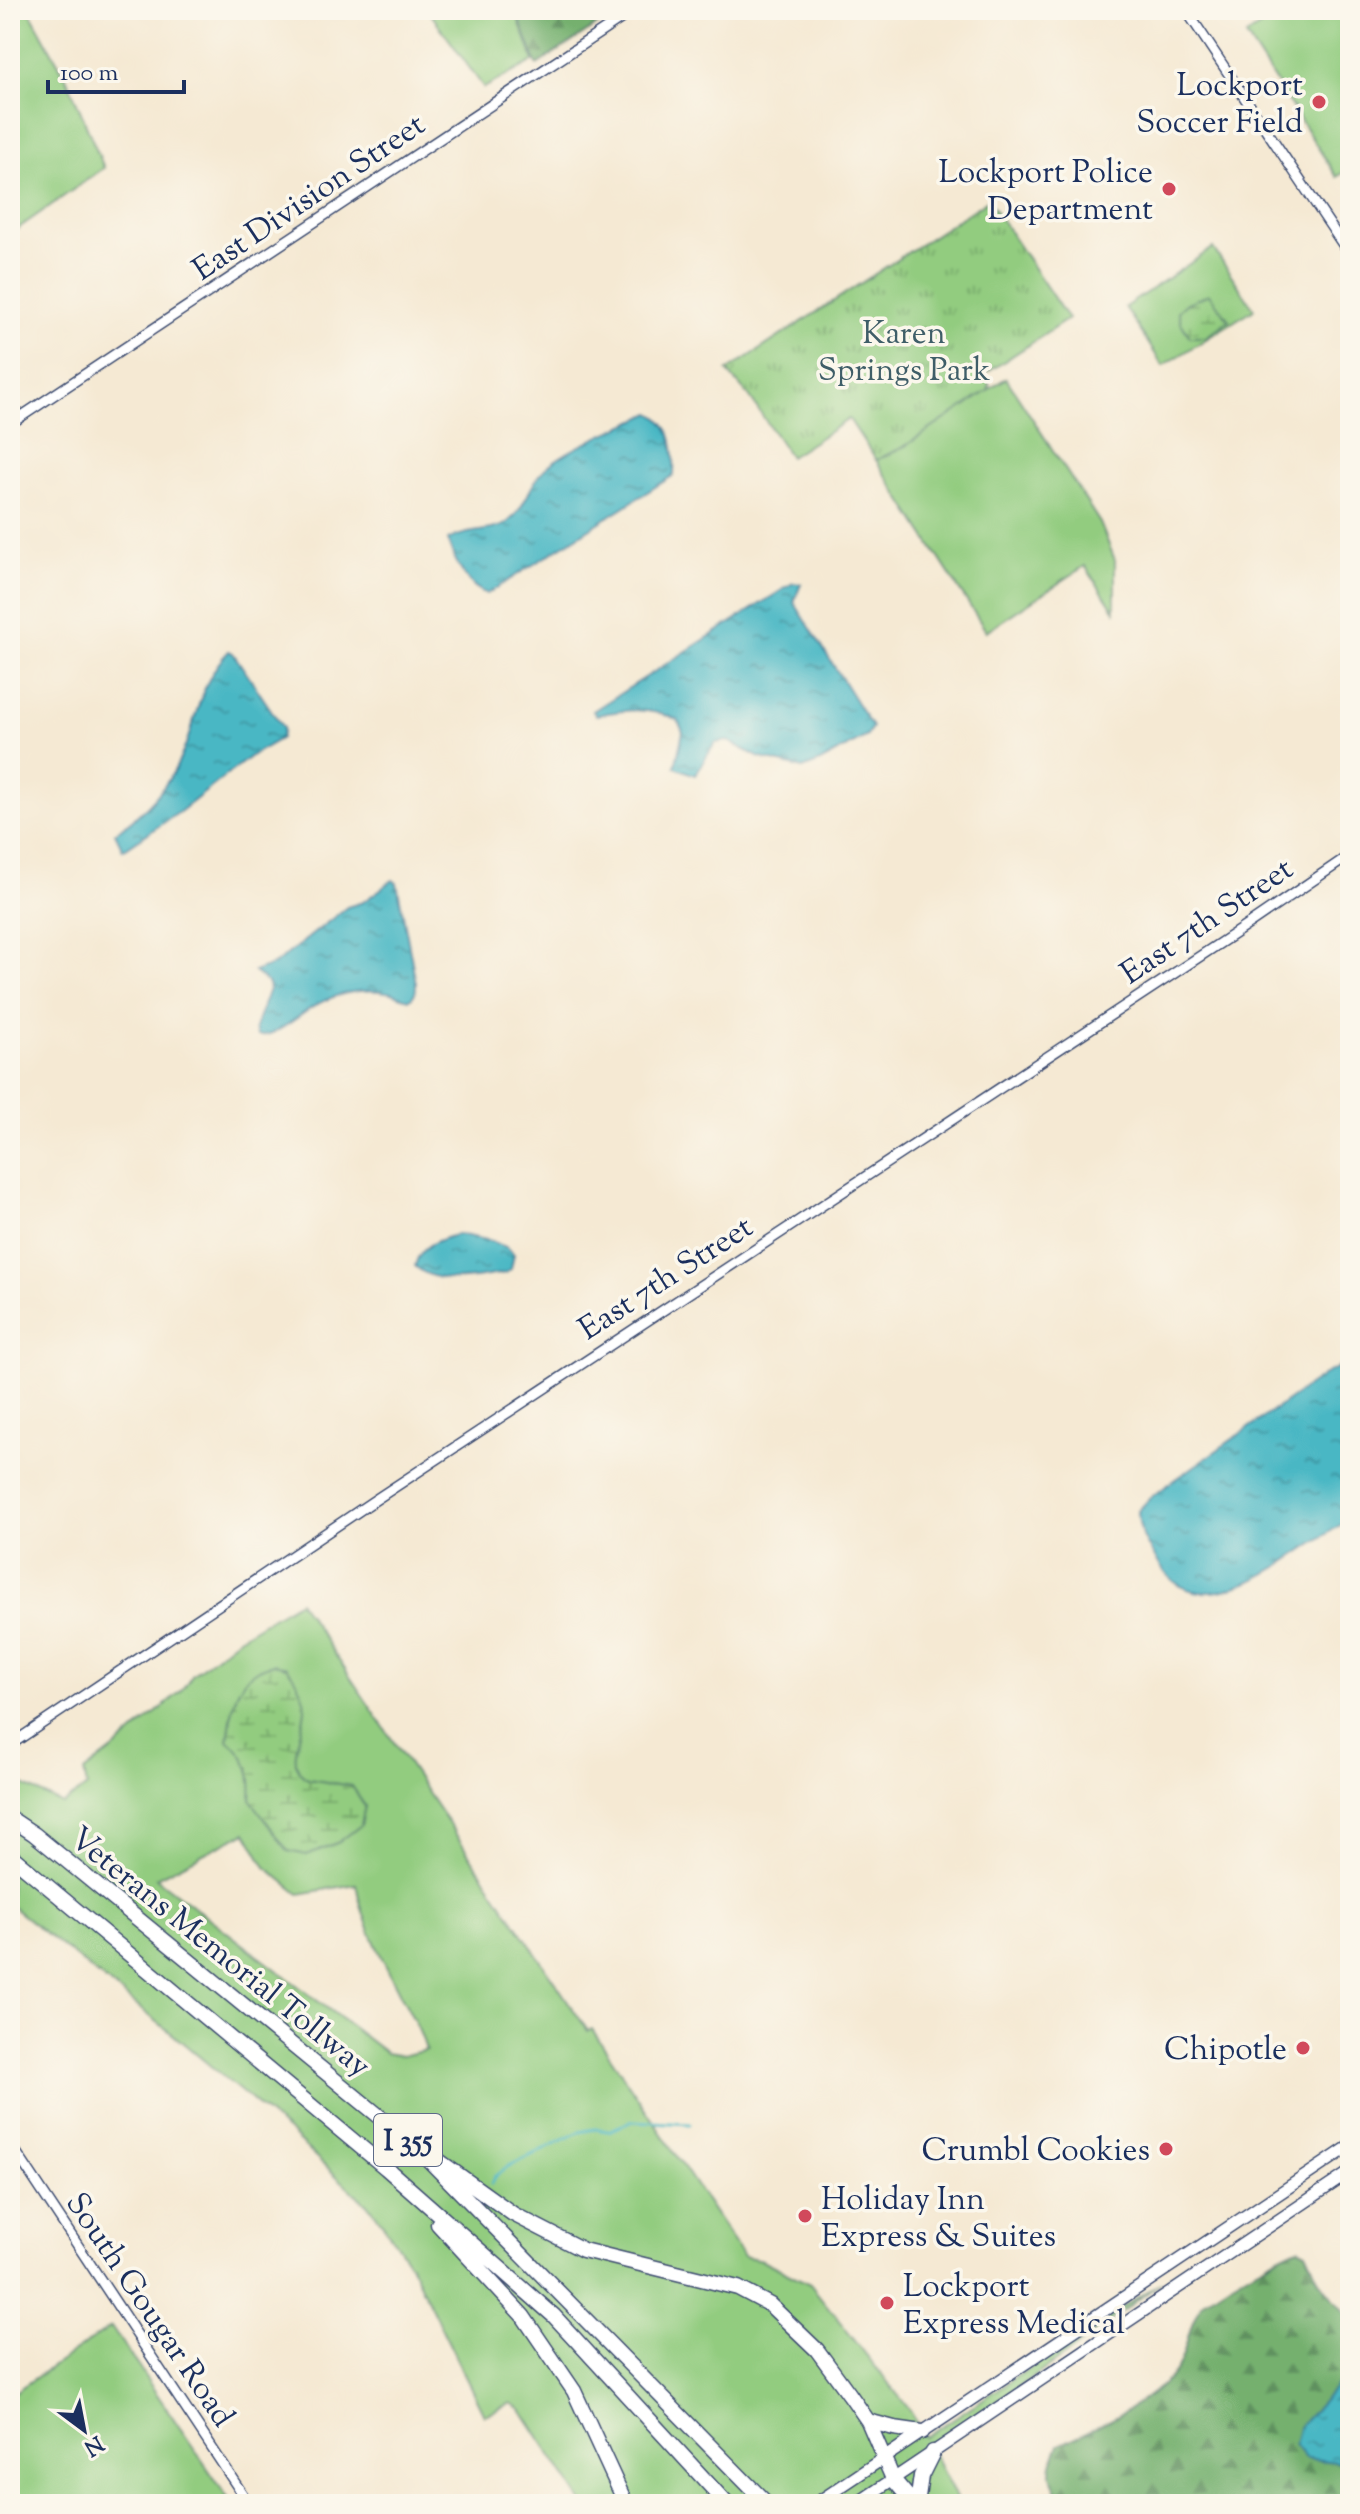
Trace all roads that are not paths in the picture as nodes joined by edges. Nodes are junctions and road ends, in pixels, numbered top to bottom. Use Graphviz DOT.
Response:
graph roads {
  1 [pos="634,10"];
  2 [pos="1186,10"];
  3 [pos="1350,255"];
  4 [pos="10,424"];
  5 [pos="1350,855"];
  6 [pos="10,1745"];
  7 [pos="10,1818"];
  8 [pos="10,1855"];
  9 [pos="396,2130"];
  10 [pos="10,2143"];
  11 [pos="1350,2146"];
  12 [pos="386,2168"];
  13 [pos="1350,2172"];
  14 [pos="868,2421"];
  15 [pos="922,2432"];
  16 [pos="933,2452"];
  17 [pos="885,2458"];
  18 [pos="893,2479"];
  19 [pos="249,2504"];
  20 [pos="626,2504"];
  21 [pos="727,2504"];
  22 [pos="767,2504"];
  23 [pos="815,2504"];
  24 [pos="856,2504"];
  25 [pos="915,2504"];
  1 -- 4 [label="street, East Division Street"];
  2 -- 3 [label="street"];
  5 -- 6 [label="street, East 7th Street"];
  7 -- 9 [label="highway, Veterans Memorial Tollway / I 355"];
  8 -- 12 [label="highway, Veterans Memorial Tollway / I 355"];
  9 -- 14 [label="highway"];
  9 -- 22 [label="highway, Veterans Memorial Tollway / I 355"];
  10 -- 19 [label="street, South Gougar Road"];
  11 -- 15 [label="main road"];
  12 -- 20 [label="highway"];
  12 -- 21 [label="highway, Veterans Memorial Tollway / I 355"];
  13 -- 16 [label="main road"];
  14 -- 15 [label="highway"];
  14 -- 17 [label="highway"];
  15 -- 17 [label="main road"];
  16 -- 18 [label="main road"];
  16 -- 25 [label="highway"];
  17 -- 18 [label="highway"];
  17 -- 23 [label="main road"];
  18 -- 24 [label="main road"];
  18 -- 25 [label="highway"];
}
